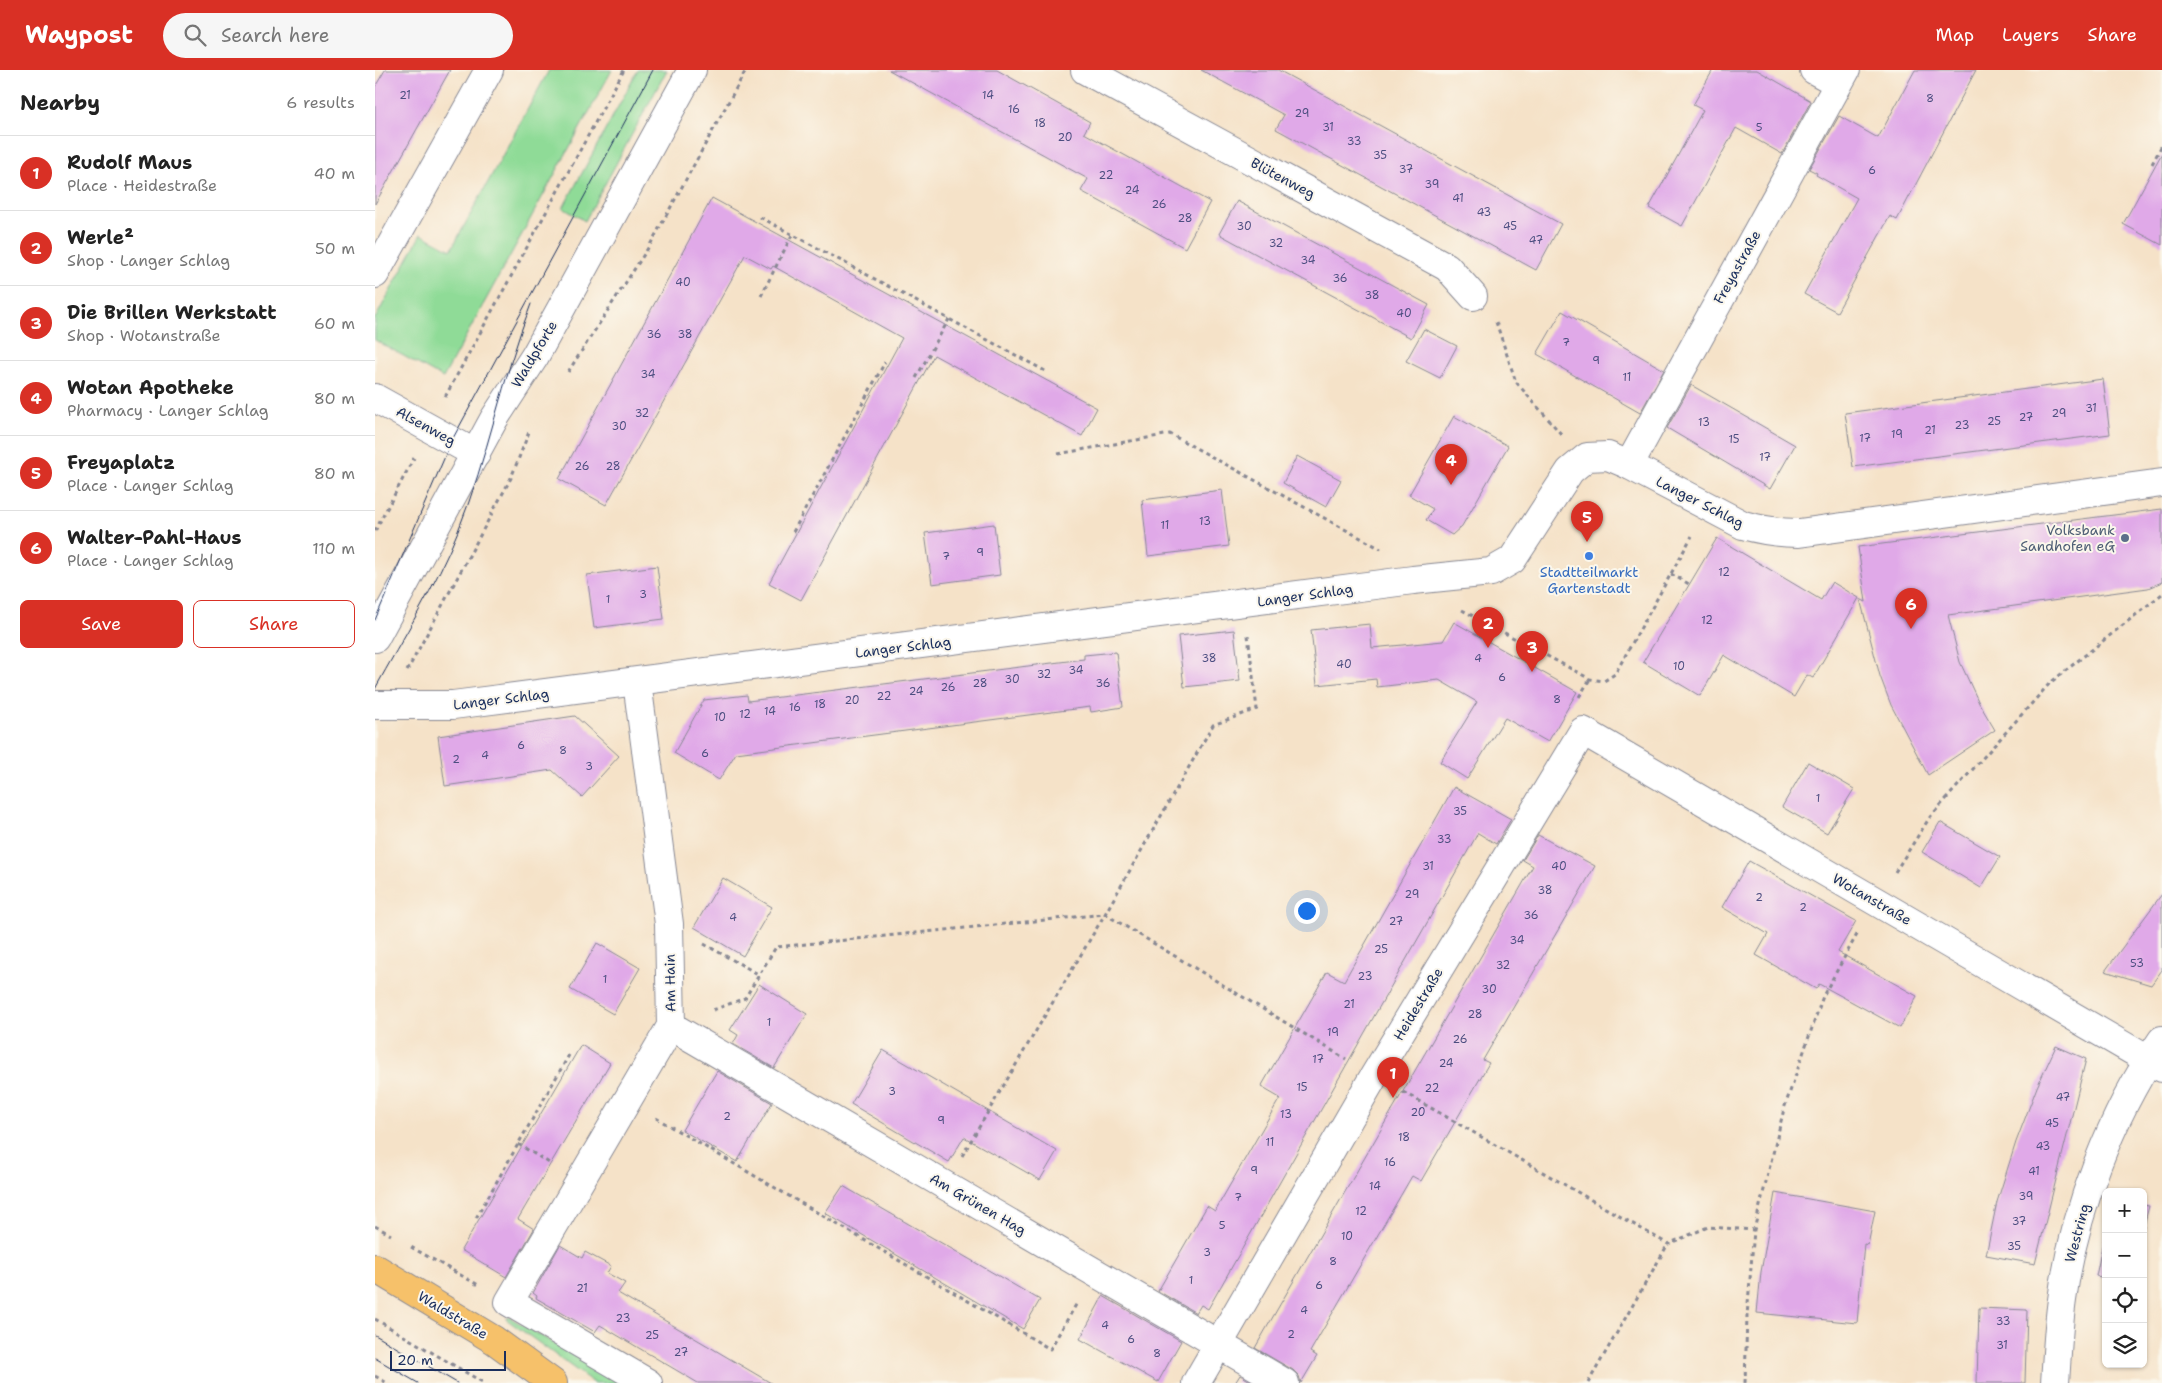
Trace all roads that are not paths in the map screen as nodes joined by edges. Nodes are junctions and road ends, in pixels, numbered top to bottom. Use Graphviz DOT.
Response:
graph roads {
  1 [pos="489,70"];
  2 [pos="692,70"];
  3 [pos="1085,70"];
  4 [pos="1813,70"];
  5 [pos="1842,77"];
  6 [pos="375,274"];
  7 [pos="1473,296"];
  8 [pos="375,398"];
  9 [pos="476,454"];
  10 [pos="1629,465"];
  11 [pos="2162,483"];
  12 [pos="375,638"];
  13 [pos="637,682"];
  14 [pos="382,705"];
  15 [pos="1583,731"];
  16 [pos="671,1026"];
  17 [pos="2157,1056"];
  18 [pos="375,1268"];
  19 [pos="1219,1344"];
  20 [pos="553,1383"];
  21 [pos="648,1383"];
  22 [pos="1196,1383"];
  23 [pos="1285,1383"];
  24 [pos="2055,1383"];
  1 -- 6 [label="street"];
  2 -- 9 [label="street, Waldpforte"];
  3 -- 7 [label="street, Blütenweg"];
  4 -- 5 [label="street"];
  5 -- 10 [label="street, Freyastraße"];
  8 -- 9 [label="street, Alsenweg"];
  9 -- 12 [label="street, Waldpforte"];
  10 -- 11 [label="street, Langer Schlag"];
  10 -- 13 [label="street, Langer Schlag"];
  13 -- 14 [label="street, Langer Schlag"];
  13 -- 16 [label="street, Am Hain"];
  15 -- 17 [label="street, Wotanstraße"];
  15 -- 19 [label="street, Heidestraße"];
  16 -- 19 [label="street, Am Grünen Hag"];
  16 -- 21 [label="street, Am Hain"];
  17 -- 24 [label="street, Westring"];
  18 -- 20 [label="main road, Waldstraße"];
  19 -- 22 [label="street, Heidestraße"];
  19 -- 23 [label="street, Am Grünen Hag"];
}
